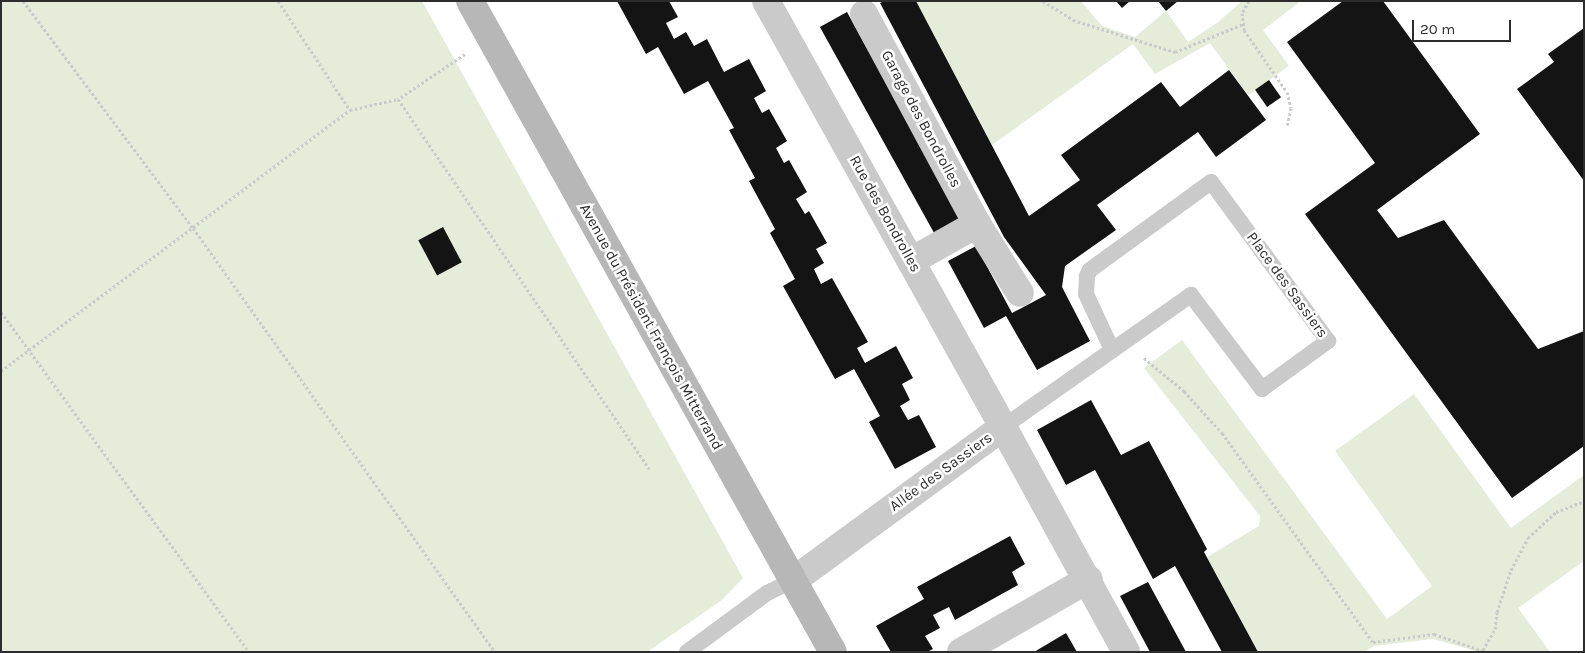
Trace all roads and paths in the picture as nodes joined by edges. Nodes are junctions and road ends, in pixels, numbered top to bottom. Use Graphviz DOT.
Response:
graph roads {
  1 [pos="23,1"];
  2 [pos="278,1"];
  3 [pos="470,1"];
  4 [pos="766,1"];
  5 [pos="1043,1"];
  6 [pos="1249,1"];
  7 [pos="864,14"];
  8 [pos="1243,24"];
  9 [pos="491,39"];
  10 [pos="398,99"];
  11 [pos="350,110"];
  12 [pos="1287,127"];
  13 [pos="977,224"];
  14 [pos="193,228"];
  15 [pos="911,261"];
  16 [pos="1020,293"];
  17 [pos="1,312"];
  18 [pos="29,350"];
  19 [pos="1112,350"];
  20 [pos="1,370"];
  21 [pos="1003,427"];
  22 [pos="648,469"];
  23 [pos="1584,501"];
  24 [pos="1089,579"];
  25 [pos="794,580"];
  26 [pos="1483,650"];
  27 [pos="248,652"];
  28 [pos="496,652"];
  29 [pos="686,652"];
  30 [pos="833,652"];
  31 [pos="961,652"];
  32 [pos="1126,652"];
  33 [pos="1487,652"];
  1 -- 14 [label="path"];
  2 -- 11 [label="path"];
  3 -- 9 [label="street, Avenue du Président François Mitterrand"];
  4 -- 15 [label="street, Rue des Bondrolles"];
  5 -- 8 [label="path"];
  6 -- 8 [label="path"];
  7 -- 13 [label="street, Garage des Bondrolles"];
  8 -- 12 [label="path"];
  9 -- 10 [label="path"];
  9 -- 25 [label="street, Avenue du Président François Mitterrand"];
  10 -- 11 [label="path"];
  10 -- 22 [label="path"];
  11 -- 14 [label="path"];
  13 -- 15 [label="street"];
  13 -- 16 [label="street, Garage des Bondrolles"];
  14 -- 18 [label="path"];
  14 -- 28 [label="path"];
  15 -- 21 [label="street, Rue des Bondrolles"];
  17 -- 18 [label="path"];
  18 -- 20 [label="path"];
  18 -- 27 [label="path"];
  19 -- 19 [label="lane, Place des Sassiers"];
  19 -- 21 [label="lane, Place des Sassiers"];
  19 -- 26 [label="path"];
  21 -- 24 [label="street, Allée des Sassiers"];
  21 -- 25 [label="street, Allée des Sassiers"];
  23 -- 26 [label="path"];
  24 -- 31 [label="street"];
  24 -- 32 [label="street, Allée des Sassiers"];
  25 -- 29 [label="lane"];
  25 -- 30 [label="street, Avenue du Président François Mitterrand"];
  26 -- 33 [label="path"];
}
